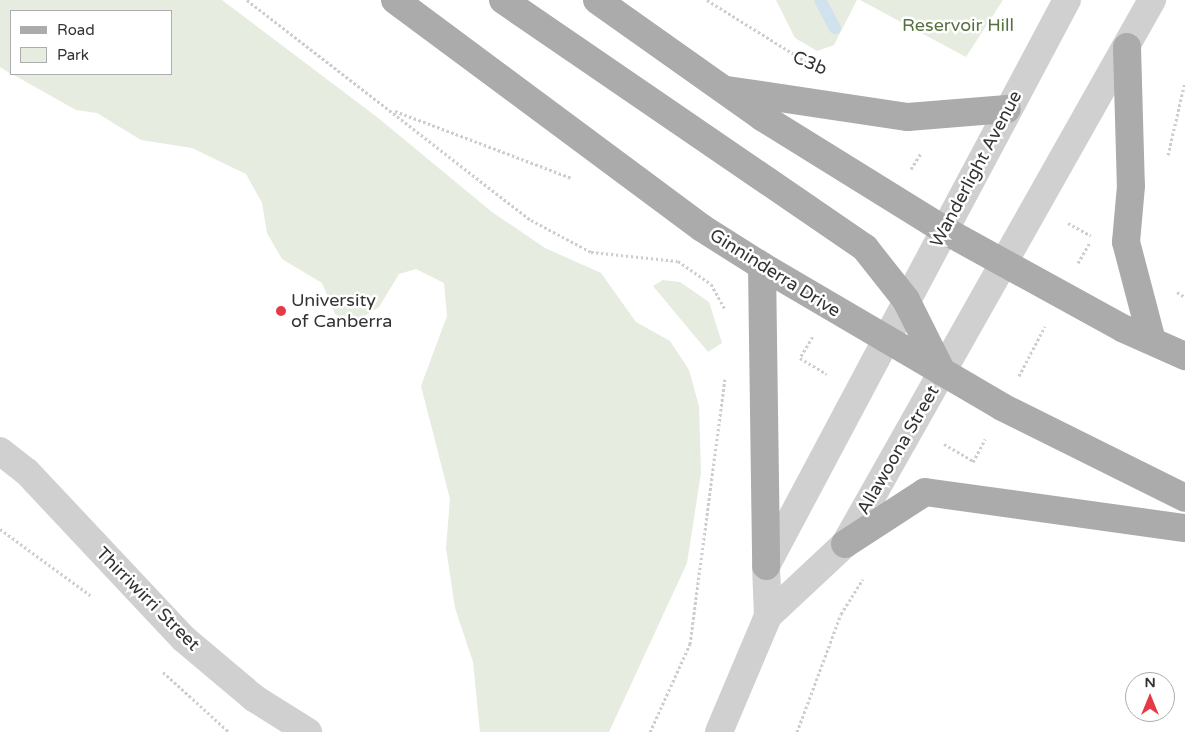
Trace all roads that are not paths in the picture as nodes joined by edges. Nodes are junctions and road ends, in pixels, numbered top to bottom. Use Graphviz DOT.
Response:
graph roads {
  1 [pos="394,0"];
  2 [pos="503,0"];
  3 [pos="597,0"];
  4 [pos="1068,0"];
  5 [pos="1152,0"];
  6 [pos="1127,47"];
  7 [pos="723,90"];
  8 [pos="1007,109"];
  9 [pos="944,230"];
  10 [pos="1003,264"];
  11 [pos="762,266"];
  12 [pos="906,300"];
  13 [pos="886,339"];
  14 [pos="1152,341"];
  15 [pos="1185,356"];
  16 [pos="942,372"];
  17 [pos="0,451"];
  18 [pos="1185,498"];
  19 [pos="1185,528"];
  20 [pos="845,544"];
  21 [pos="766,566"];
  22 [pos="768,616"];
  23 [pos="308,732"];
  24 [pos="719,732"];
  1 -- 11 [label="main road, Ginninderra Drive"];
  2 -- 12 [label="main road"];
  3 -- 7 [label="main road"];
  4 -- 8 [label="street, Wanderlight Avenue"];
  5 -- 6 [label="street"];
  6 -- 10 [label="street"];
  6 -- 14 [label="main road"];
  7 -- 8 [label="main road"];
  7 -- 9 [label="main road"];
  8 -- 9 [label="street, Wanderlight Avenue"];
  9 -- 10 [label="main road"];
  9 -- 12 [label="street, Wanderlight Avenue"];
  10 -- 14 [label="main road"];
  10 -- 16 [label="street, Allawoona Street"];
  11 -- 13 [label="main road, Ginninderra Drive"];
  11 -- 21 [label="main road"];
  12 -- 13 [label="street, Wanderlight Avenue"];
  12 -- 16 [label="main road"];
  13 -- 16 [label="main road, Ginninderra Drive"];
  13 -- 21 [label="street"];
  14 -- 15 [label="main road"];
  16 -- 18 [label="main road, Ginninderra Drive"];
  16 -- 20 [label="street, Allawoona Street"];
  17 -- 23 [label="street, Thirriwirri Street"];
  19 -- 20 [label="main road"];
  20 -- 22 [label="street, Allawoona Street"];
  21 -- 22 [label="street, Allawoona Street"];
  22 -- 24 [label="street, Allawoona Street"];
}
